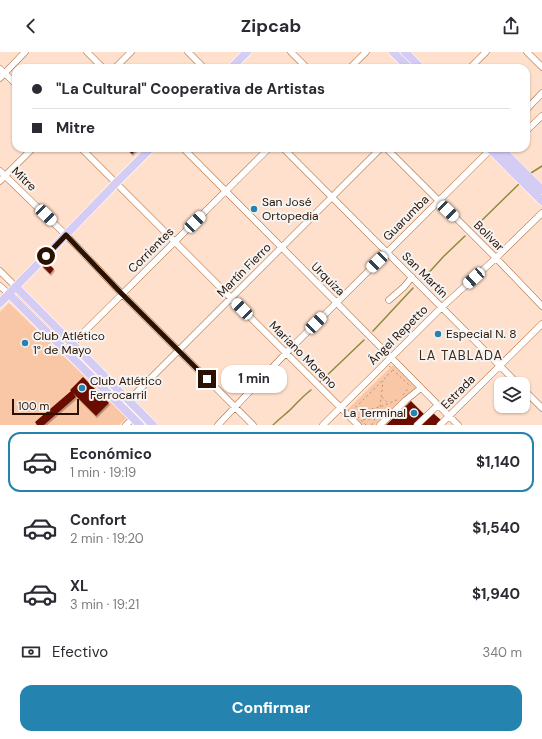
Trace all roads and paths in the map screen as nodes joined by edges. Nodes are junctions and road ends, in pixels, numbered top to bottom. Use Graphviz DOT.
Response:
graph roads {
  1 [pos="25,52"];
  2 [pos="87,52"];
  3 [pos="131,52"];
  4 [pos="188,52"];
  5 [pos="248,52"];
  6 [pos="292,52"];
  7 [pos="366,52"];
  8 [pos="393,52"];
  9 [pos="405,52"];
  10 [pos="486,52"];
  11 [pos="527,52"];
  12 [pos="12,64"];
  13 [pos="12,64"];
  14 [pos="99,64"];
  15 [pos="119,64"];
  16 [pos="200,64"];
  17 [pos="235,64"];
  18 [pos="303,64"];
  19 [pos="354,64"];
  20 [pos="405,64"];
  21 [pos="417,64"];
  22 [pos="474,64"];
  23 [pos="542,67"];
  24 [pos="2,74"];
  25 [pos="12,81"];
  26 [pos="542,93"];
  27 [pos="530,106"];
  28 [pos="542,116"];
  29 [pos="530,126"];
  30 [pos="30,152"];
  31 [pos="85,152"];
  32 [pos="147,152"];
  33 [pos="187,152"];
  34 [pos="265,152"];
  35 [pos="287,152"];
  36 [pos="377,152"];
  37 [pos="390,152"];
  38 [pos="488,152"];
  39 [pos="503,152"];
  40 [pos="503,152"];
  41 [pos="0,171"];
  42 [pos="5,176"];
  43 [pos="0,181"];
  44 [pos="116,183"];
  45 [pos="542,190"];
  46 [pos="226,191"];
  47 [pos="332,197"];
  48 [pos="439,201"];
  49 [pos="542,201"];
  50 [pos="542,213"];
  51 [pos="66,235"];
  52 [pos="174,242"];
  53 [pos="282,247"];
  54 [pos="387,252"];
  55 [pos="496,258"];
  56 [pos="0,271"];
  57 [pos="412,277"];
  58 [pos="0,286"];
  59 [pos="16,287"];
  60 [pos="9,294"];
  61 [pos="122,294"];
  62 [pos="231,298"];
  63 [pos="389,300"];
  64 [pos="0,303"];
  65 [pos="336,303"];
  66 [pos="542,306"];
  67 [pos="442,307"];
  68 [pos="542,324"];
  69 [pos="72,344"];
  70 [pos="66,350"];
  71 [pos="178,351"];
  72 [pos="286,353"];
  73 [pos="391,358"];
  74 [pos="385,364"];
  75 [pos="500,366"];
  76 [pos="396,367"];
  77 [pos="511,377"];
  78 [pos="384,380"];
  79 [pos="415,382"];
  80 [pos="410,386"];
  81 [pos="421,388"];
  82 [pos="381,396"];
  83 [pos="530,396"];
  84 [pos="400,398"];
  85 [pos="128,401"];
  86 [pos="388,404"];
  87 [pos="395,404"];
  88 [pos="438,405"];
  89 [pos="122,407"];
  90 [pos="235,407"];
  91 [pos="380,407"];
  92 [pos="340,408"];
  93 [pos="542,408"];
  94 [pos="370,409"];
  95 [pos="449,416"];
  96 [pos="375,417"];
  97 [pos="133,418"];
  98 [pos="361,422"];
  99 [pos="126,425"];
  100 [pos="140,425"];
  101 [pos="153,425"];
  102 [pos="218,425"];
  103 [pos="253,425"];
  104 [pos="323,425"];
  105 [pos="366,425"];
  106 [pos="372,425"];
  107 [pos="380,425"];
  108 [pos="418,425"];
  109 [pos="440,425"];
  110 [pos="458,425"];
  1 -- 13 [label="street"];
  2 -- 14 [label="street"];
  3 -- 15 [label="street"];
  4 -- 16 [label="street"];
  5 -- 17 [label="main road"];
  6 -- 18 [label="street"];
  7 -- 19 [label="street"];
  8 -- 20 [label="main road"];
  9 -- 21 [label="main road"];
  10 -- 22 [label="street"];
  11 -- 23 [label="street"];
  12 -- 24 [label="street"];
  24 -- 25 [label="street"];
  26 -- 27 [label="street"];
  28 -- 29 [label="street"];
  30 -- 42 [label="street"];
  31 -- 44 [label="street, Mariano Moreno"];
  32 -- 44 [label="main road"];
  33 -- 46 [label="street, Urquiza"];
  34 -- 46 [label="street, Corrientes"];
  35 -- 47 [label="street, San Martín"];
  36 -- 47 [label="street, Martín Fierro"];
  37 -- 48 [label="street, Bolivar"];
  38 -- 48 [label="street, Guarumba"];
  39 -- 45 [label="main road"];
  40 -- 49 [label="main road"];
  41 -- 42 [label="street, Mitre"];
  42 -- 43 [label="street"];
  42 -- 51 [label="street, Mitre"];
  44 -- 51 [label="main road"];
  44 -- 52 [label="street, Mariano Moreno"];
  46 -- 52 [label="street, Corrientes"];
  46 -- 53 [label="street, Urquiza"];
  47 -- 53 [label="street, Martín Fierro"];
  47 -- 54 [label="street, San Martín"];
  48 -- 54 [label="street, Guarumba"];
  48 -- 55 [label="street, Bolivar"];
  50 -- 55 [label="street, Ángel Repetto"];
  51 -- 59 [label="main road"];
  51 -- 61 [label="street, Mitre"];
  52 -- 61 [label="street, Corrientes"];
  52 -- 62 [label="street, Mariano Moreno"];
  53 -- 62 [label="street, Martín Fierro"];
  53 -- 65 [label="street, Urquiza"];
  54 -- 57 [label="street, San Martín"];
  54 -- 65 [label="street, Guarumba"];
  55 -- 66 [label="street, Bolivar"];
  55 -- 67 [label="street, Ángel Repetto"];
  56 -- 59 [label="street"];
  57 -- 63 [label="street"];
  57 -- 67 [label="street, San Martín"];
  58 -- 60 [label="street"];
  59 -- 60 [label="main road"];
  59 -- 69 [label="main road"];
  60 -- 64 [label="main road"];
  60 -- 70 [label="main road"];
  61 -- 69 [label="street, Corrientes"];
  61 -- 71 [label="street, Mitre"];
  62 -- 71 [label="street, Martín Fierro"];
  62 -- 72 [label="street, Mariano Moreno"];
  65 -- 72 [label="street, Guarumba"];
  65 -- 73 [label="street, Urquiza"];
  67 -- 73 [label="street, Ángel Repetto"];
  67 -- 75 [label="street, San Martín"];
  68 -- 75 [label="street, Estrada"];
  69 -- 70 [label="street, Corrientes"];
  69 -- 85 [label="main road"];
  70 -- 89 [label="main road"];
  71 -- 85 [label="street, Martín Fierro"];
  71 -- 90 [label="street, Mitre"];
  72 -- 90 [label="street, Guarumba"];
  72 -- 92 [label="street, Mariano Moreno"];
  73 -- 74 [label="street, Ángel Repetto"];
  73 -- 76 [label="street, Urquiza"];
  74 -- 76 [label="path"];
  74 -- 92 [label="street, Ángel Repetto"];
  75 -- 77 [label="street, San Martín"];
  75 -- 95 [label="street, Estrada"];
  76 -- 78 [label="path"];
  76 -- 79 [label="street, Urquiza"];
  76 -- 80 [label="path"];
  78 -- 82 [label="path"];
  78 -- 98 [label="path"];
  79 -- 80 [label="path"];
  79 -- 81 [label="street, Urquiza"];
  80 -- 84 [label="path"];
  81 -- 88 [label="street, Urquiza"];
  81 -- 107 [label="street"];
  82 -- 86 [label="path"];
  82 -- 91 [label="path"];
  83 -- 93 [label="street"];
  84 -- 86 [label="path"];
  84 -- 87 [label="path"];
  85 -- 89 [label="street, Martín Fierro"];
  85 -- 101 [label="main road"];
  86 -- 91 [label="path"];
  88 -- 95 [label="street, Urquiza"];
  88 -- 108 [label="street"];
  89 -- 97 [label="main road"];
  90 -- 102 [label="street, Guarumba"];
  90 -- 103 [label="street, Mitre"];
  91 -- 94 [label="path"];
  91 -- 96 [label="path"];
  92 -- 98 [label="street, Mariano Moreno"];
  92 -- 104 [label="street, Ángel Repetto"];
  94 -- 96 [label="path"];
  94 -- 98 [label="path"];
  95 -- 109 [label="street, Estrada"];
  95 -- 110 [label="street, Urquiza"];
  96 -- 98 [label="path"];
  96 -- 106 [label="path"];
  97 -- 99 [label="street"];
  97 -- 100 [label="main road"];
  98 -- 105 [label="path"];
}
